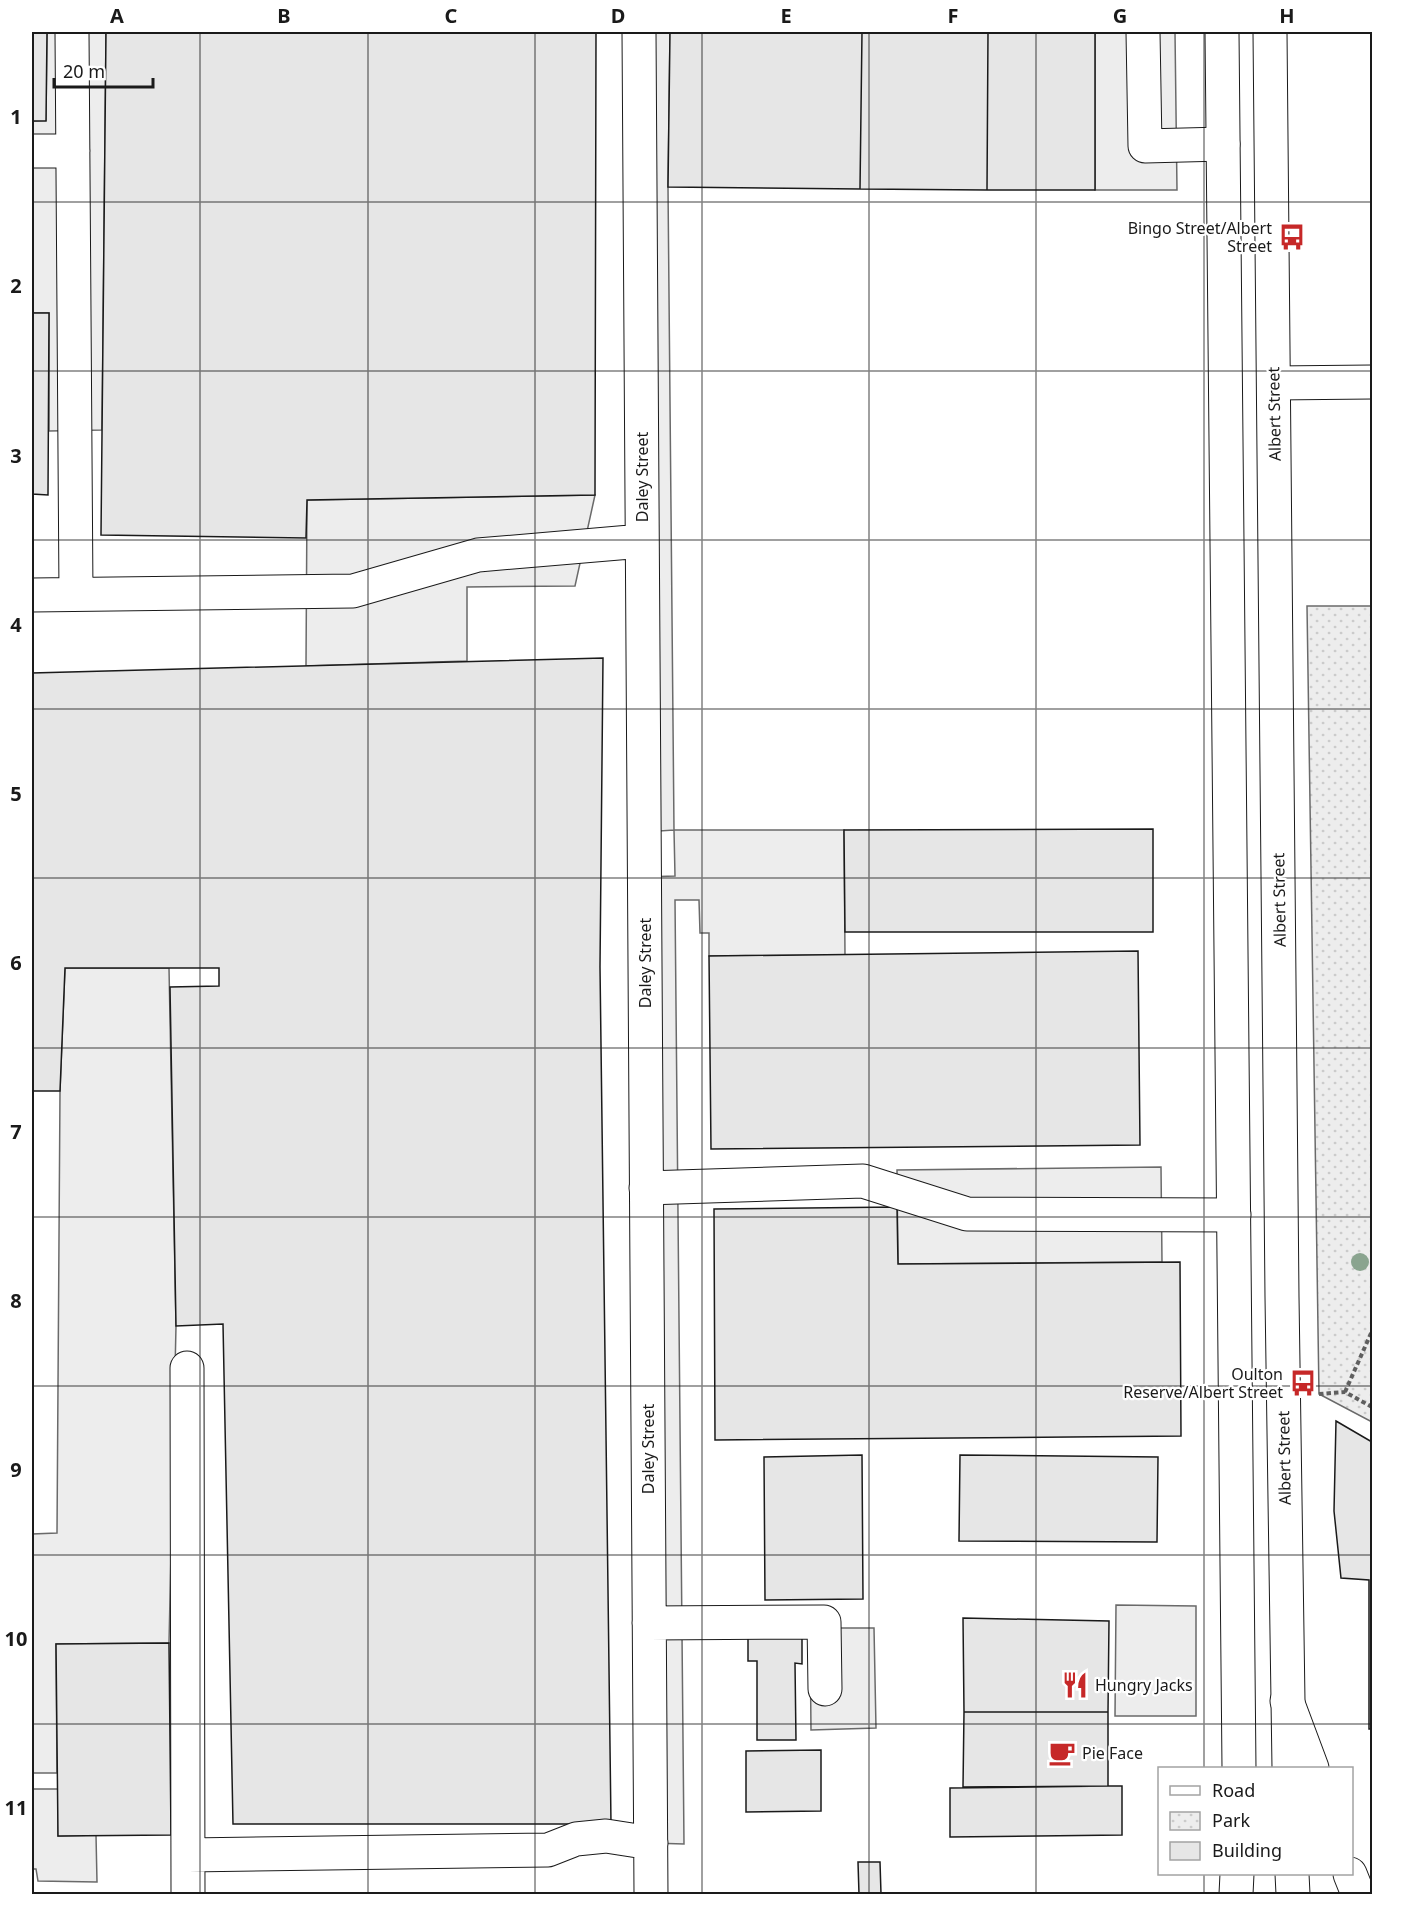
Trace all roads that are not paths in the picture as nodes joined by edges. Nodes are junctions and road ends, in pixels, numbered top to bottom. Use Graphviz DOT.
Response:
graph roads {
  1 [pos="72,32"];
  2 [pos="639,32"];
  3 [pos="1143,32"];
  4 [pos="1222,32"];
  5 [pos="1270,32"];
  6 [pos="1223,144"];
  7 [pos="32,151"];
  8 [pos="73,151"];
  9 [pos="1273,262"];
  10 [pos="1224,263"];
  11 [pos="1372,382"];
  12 [pos="1274,383"];
  13 [pos="642,541"];
  14 [pos="1227,543"];
  15 [pos="1275,544"];
  16 [pos="76,594"];
  17 [pos="32,595"];
  18 [pos="646,1188"];
  19 [pos="1234,1215"];
  20 [pos="1282,1216"];
  21 [pos="1283,1357"];
  22 [pos="1236,1358"];
  23 [pos="187,1368"];
  24 [pos="1238,1577"];
  25 [pos="1286,1578"];
  26 [pos="649,1623"];
  27 [pos="825,1689"];
  28 [pos="1287,1701"];
  29 [pos="1239,1767"];
  30 [pos="1289,1767"];
  31 [pos="1312,1767"];
  32 [pos="651,1843"];
  33 [pos="188,1855"];
  34 [pos="1237,1875"];
  35 [pos="1292,1875"];
  36 [pos="1350,1875"];
  37 [pos="188,1894"];
  38 [pos="651,1894"];
  39 [pos="1236,1894"];
  40 [pos="1293,1894"];
  41 [pos="1358,1894"];
  1 -- 8 [label="main road"];
  2 -- 13 [label="main road, Daley Street"];
  3 -- 6 [label="main road"];
  4 -- 6 [label="main road"];
  5 -- 9 [label="main road, Albert Street"];
  6 -- 10 [label="main road"];
  7 -- 8 [label="main road"];
  8 -- 16 [label="main road"];
  9 -- 10 [label="main road"];
  9 -- 12 [label="main road, Albert Street"];
  10 -- 14 [label="main road"];
  11 -- 12 [label="main road"];
  12 -- 15 [label="main road, Albert Street"];
  13 -- 16 [label="main road"];
  13 -- 18 [label="main road, Daley Street"];
  14 -- 15 [label="main road"];
  14 -- 19 [label="main road"];
  15 -- 20 [label="main road, Albert Street"];
  16 -- 17 [label="main road"];
  18 -- 19 [label="main road"];
  18 -- 26 [label="main road, Daley Street"];
  19 -- 20 [label="main road"];
  19 -- 22 [label="main road"];
  20 -- 21 [label="main road, Albert Street"];
  21 -- 22 [label="main road"];
  21 -- 25 [label="main road, Albert Street"];
  22 -- 24 [label="main road"];
  23 -- 33 [label="main road"];
  24 -- 25 [label="main road"];
  24 -- 29 [label="main road"];
  25 -- 28 [label="main road, Albert Street"];
  26 -- 27 [label="main road"];
  26 -- 32 [label="main road, Daley Street"];
  28 -- 30 [label="main road, Albert Street"];
  28 -- 31 [label="main road"];
  32 -- 33 [label="main road"];
  32 -- 38 [label="main road, Daley Street"];
  33 -- 37 [label="main road"];
  34 -- 39 [label="main road"];
  35 -- 40 [label="main road"];
  36 -- 41 [label="main road"];
}
